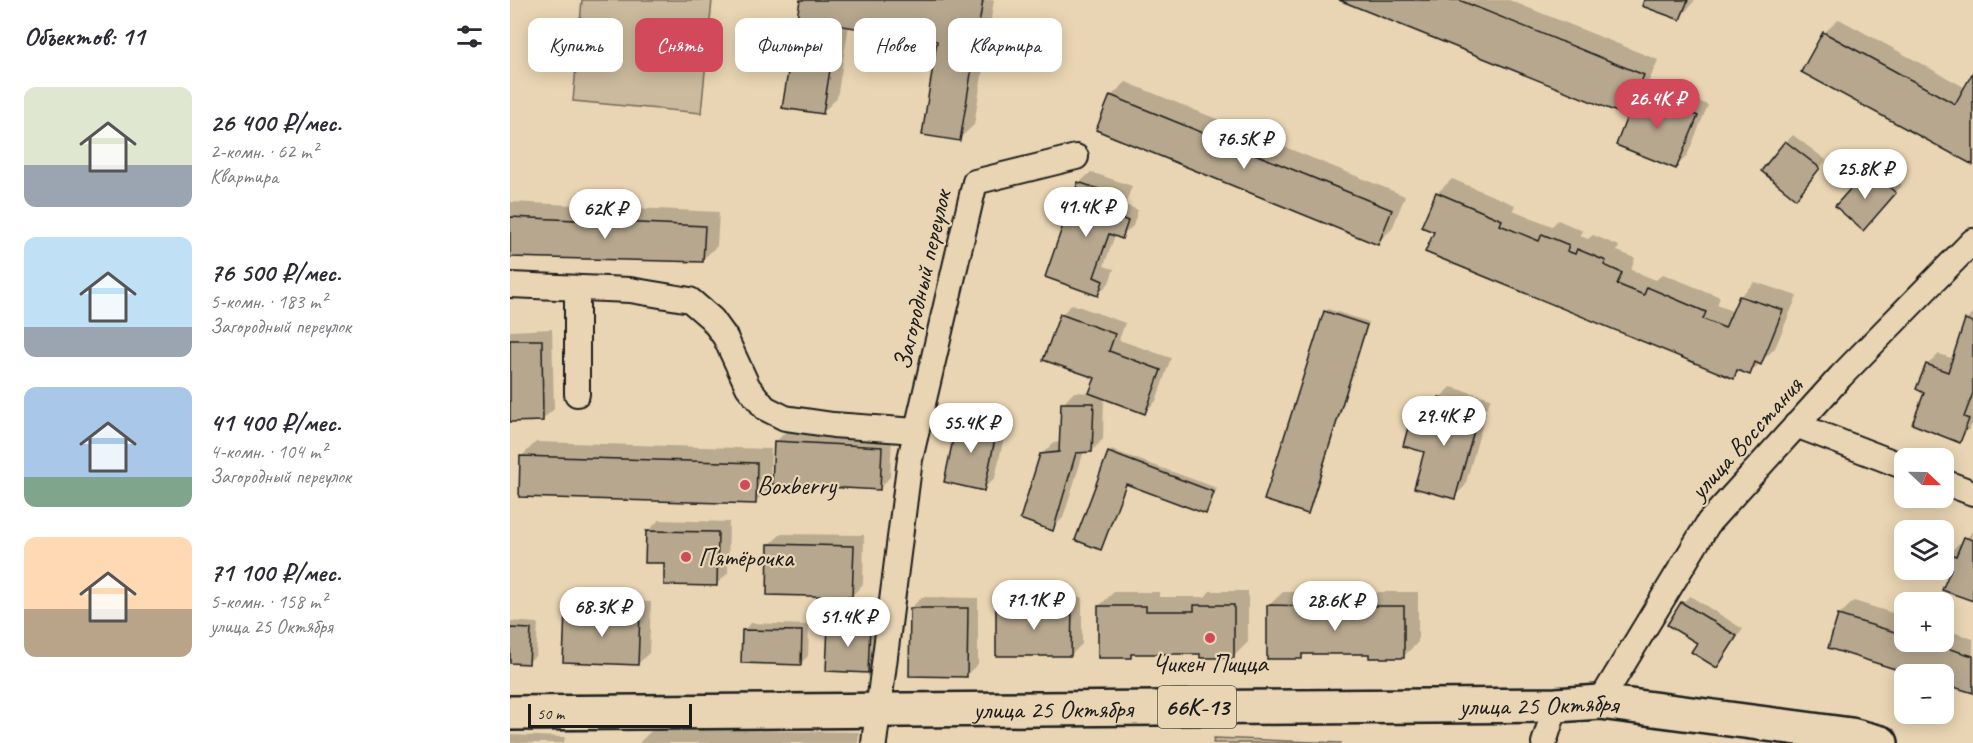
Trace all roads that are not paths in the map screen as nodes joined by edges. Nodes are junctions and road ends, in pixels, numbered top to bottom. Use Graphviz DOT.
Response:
graph roads {
  1 [pos="1076,157"];
  2 [pos="1973,241"];
  3 [pos="510,285"];
  4 [pos="577,288"];
  5 [pos="577,394"];
  6 [pos="1796,425"];
  7 [pos="916,431"];
  8 [pos="1894,463"];
  9 [pos="1954,486"];
  10 [pos="1973,493"];
  11 [pos="1600,702"];
  12 [pos="1556,705"];
  13 [pos="878,709"];
  14 [pos="510,713"];
  15 [pos="1860,740"];
  16 [pos="874,743"];
  17 [pos="1544,743"];
  1 -- 7 [label="street, Загородный переулок"];
  2 -- 6 [label="street, улица Восстания"];
  3 -- 4 [label="street"];
  4 -- 5 [label="street"];
  4 -- 7 [label="street"];
  6 -- 8 [label="street"];
  6 -- 11 [label="street, улица Восстания"];
  7 -- 13 [label="street, Загородный переулок"];
  9 -- 10 [label="street"];
  11 -- 12 [label="main road, улица 25 Октября / 66К-13"];
  11 -- 15 [label="main road, улица 25 Октября / 66К-13"];
  12 -- 13 [label="main road, улица 25 Октября / 66К-13"];
  12 -- 17 [label="street"];
  13 -- 14 [label="main road, улица 25 Октября / 66К-13"];
  13 -- 16 [label="street, Загородный переулок"];
}
